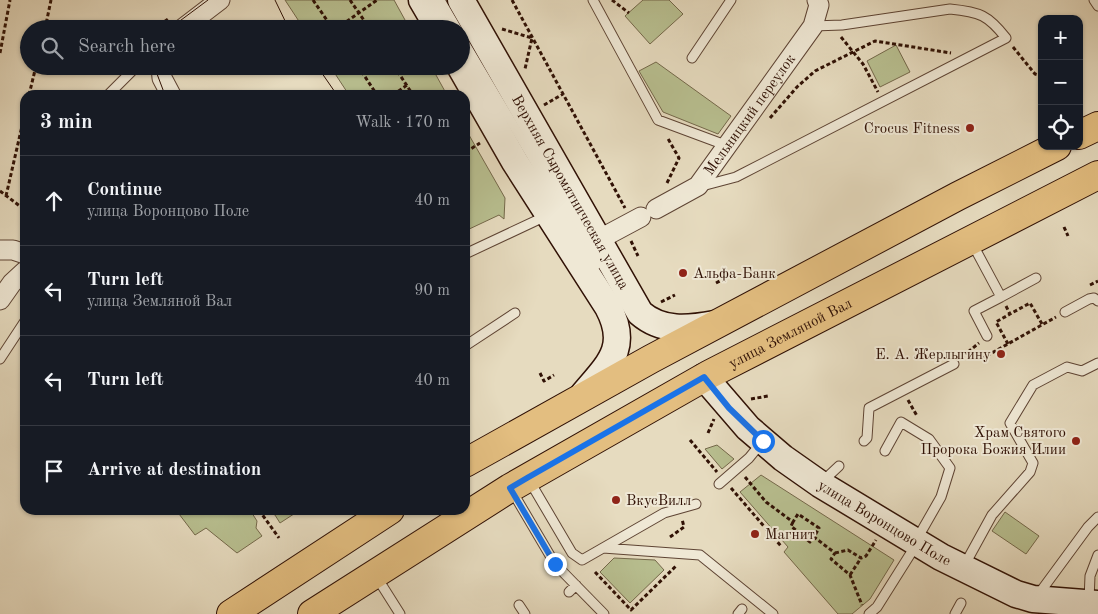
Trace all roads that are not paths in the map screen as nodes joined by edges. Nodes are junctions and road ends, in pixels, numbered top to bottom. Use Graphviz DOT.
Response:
graph roads {
  1 [pos="422,0"];
  2 [pos="440,0"];
  3 [pos="461,0"];
  4 [pos="593,0"];
  5 [pos="731,0"];
  6 [pos="817,0"];
  7 [pos="1094,0"];
  8 [pos="213,2"];
  9 [pos="1098,6"];
  10 [pos="192,20"];
  11 [pos="434,20"];
  12 [pos="451,20"];
  13 [pos="813,26"];
  14 [pos="470,52"];
  15 [pos="692,58"];
  16 [pos="128,75"];
  17 [pos="162,75"];
  18 [pos="465,75"];
  19 [pos="113,90"];
  20 [pos="168,90"];
  21 [pos="1098,126"];
  22 [pos="1083,133"];
  23 [pos="728,146"];
  24 [pos="1049,150"];
  25 [pos="1098,175"];
  26 [pos="698,186"];
  27 [pos="548,214"];
  28 [pos="598,240"];
  29 [pos="971,240"];
  30 [pos="0,250"];
  31 [pos="20,252"];
  32 [pos="470,252"];
  33 [pos="20,276"];
  34 [pos="603,276"];
  35 [pos="1036,278"];
  36 [pos="1001,297"];
  37 [pos="0,300"];
  38 [pos="1098,301"];
  39 [pos="640,313"];
  40 [pos="1062,313"];
  41 [pos="515,314"];
  42 [pos="718,324"];
  43 [pos="616,326"];
  44 [pos="20,328"];
  45 [pos="987,336"];
  46 [pos="470,343"];
  47 [pos="0,358"];
  48 [pos="1098,362"];
  49 [pos="954,364"];
  50 [pos="704,377"];
  51 [pos="578,402"];
  52 [pos="763,441"];
  53 [pos="864,442"];
  54 [pos="884,451"];
  55 [pos="470,459"];
  56 [pos="839,466"];
  57 [pos="722,482"];
  58 [pos="519,483"];
  59 [pos="820,484"];
  60 [pos="696,504"];
  61 [pos="470,514"];
  62 [pos="380,515"];
  63 [pos="468,515"];
  64 [pos="1098,517"];
  65 [pos="916,542"];
  66 [pos="603,548"];
  67 [pos="1098,554"];
  68 [pos="963,569"];
  69 [pos="375,574"];
  70 [pos="576,585"];
  71 [pos="568,592"];
  72 [pos="961,603"];
  73 [pos="519,604"];
  74 [pos="1033,604"];
  75 [pos="1094,606"];
  76 [pos="231,614"];
  77 [pos="312,614"];
  78 [pos="400,614"];
  79 [pos="525,614"];
  80 [pos="604,614"];
  81 [pos="773,614"];
  82 [pos="869,614"];
  83 [pos="955,614"];
  1 -- 11 [label="main road"];
  2 -- 12 [label="lane"];
  3 -- 28 [label="main road, Верхняя Сыромятническая улица"];
  4 -- 23 [label="lane"];
  5 -- 15 [label="lane"];
  6 -- 13 [label="street, Мельницкий переулок"];
  7 -- 9 [label="lane"];
  8 -- 10 [label="street"];
  13 -- 23 [label="street, Мельницкий переулок"];
  13 -- 26 [label="lane"];
  14 -- 34 [label="lane"];
  16 -- 19 [label="lane"];
  17 -- 20 [label="street"];
  18 -- 27 [label="main road, Верхняя Сыромятническая улица"];
  21 -- 22 [label="main road"];
  23 -- 26 [label="street, Мельницкий переулок"];
  24 -- 42 [label="main road"];
  25 -- 29 [label="main road, улица Земляной Вал"];
  26 -- 28 [label="street, Мельницкий переулок"];
  27 -- 32 [label="lane"];
  27 -- 43 [label="main road, Верхняя Сыромятническая улица"];
  28 -- 39 [label="main road, Верхняя Сыромятническая улица"];
  29 -- 36 [label="lane"];
  29 -- 50 [label="main road, улица Земляной Вал"];
  30 -- 31 [label="street"];
  33 -- 37 [label="street"];
  35 -- 36 [label="lane"];
  36 -- 45 [label="lane"];
  38 -- 40 [label="lane"];
  39 -- 42 [label="main road"];
  39 -- 43 [label="lane"];
  41 -- 46 [label="lane"];
  42 -- 51 [label="main road"];
  43 -- 51 [label="main road, Верхняя Сыромятническая улица"];
  44 -- 47 [label="lane"];
  48 -- 68 [label="lane"];
  49 -- 53 [label="lane"];
  50 -- 52 [label="main road, улица Воронцово Поле"];
  50 -- 58 [label="main road, улица Земляной Вал"];
  51 -- 55 [label="main road"];
  52 -- 57 [label="lane"];
  52 -- 59 [label="main road, улица Воронцово Поле"];
  54 -- 65 [label="lane"];
  56 -- 59 [label="lane"];
  58 -- 61 [label="main road, улица Земляной Вал"];
  58 -- 66 [label="lane"];
  58 -- 70 [label="lane"];
  59 -- 65 [label="main road, улица Воронцово Поле"];
  60 -- 66 [label="lane"];
  62 -- 76 [label="main road"];
  63 -- 69 [label="main road, улица Земляной Вал"];
  64 -- 74 [label="lane"];
  65 -- 68 [label="main road, улица Воронцово Поле"];
  65 -- 82 [label="lane"];
  66 -- 81 [label="lane"];
  67 -- 75 [label="lane"];
  68 -- 74 [label="main road, улица Воронцово Поле"];
  69 -- 77 [label="main road, улица Земляной Вал"];
  69 -- 78 [label="lane"];
  70 -- 71 [label="lane"];
  70 -- 80 [label="lane"];
  72 -- 83 [label="lane"];
  73 -- 79 [label="lane"];
  74 -- 75 [label="main road, улица Воронцово Поле"];
}
